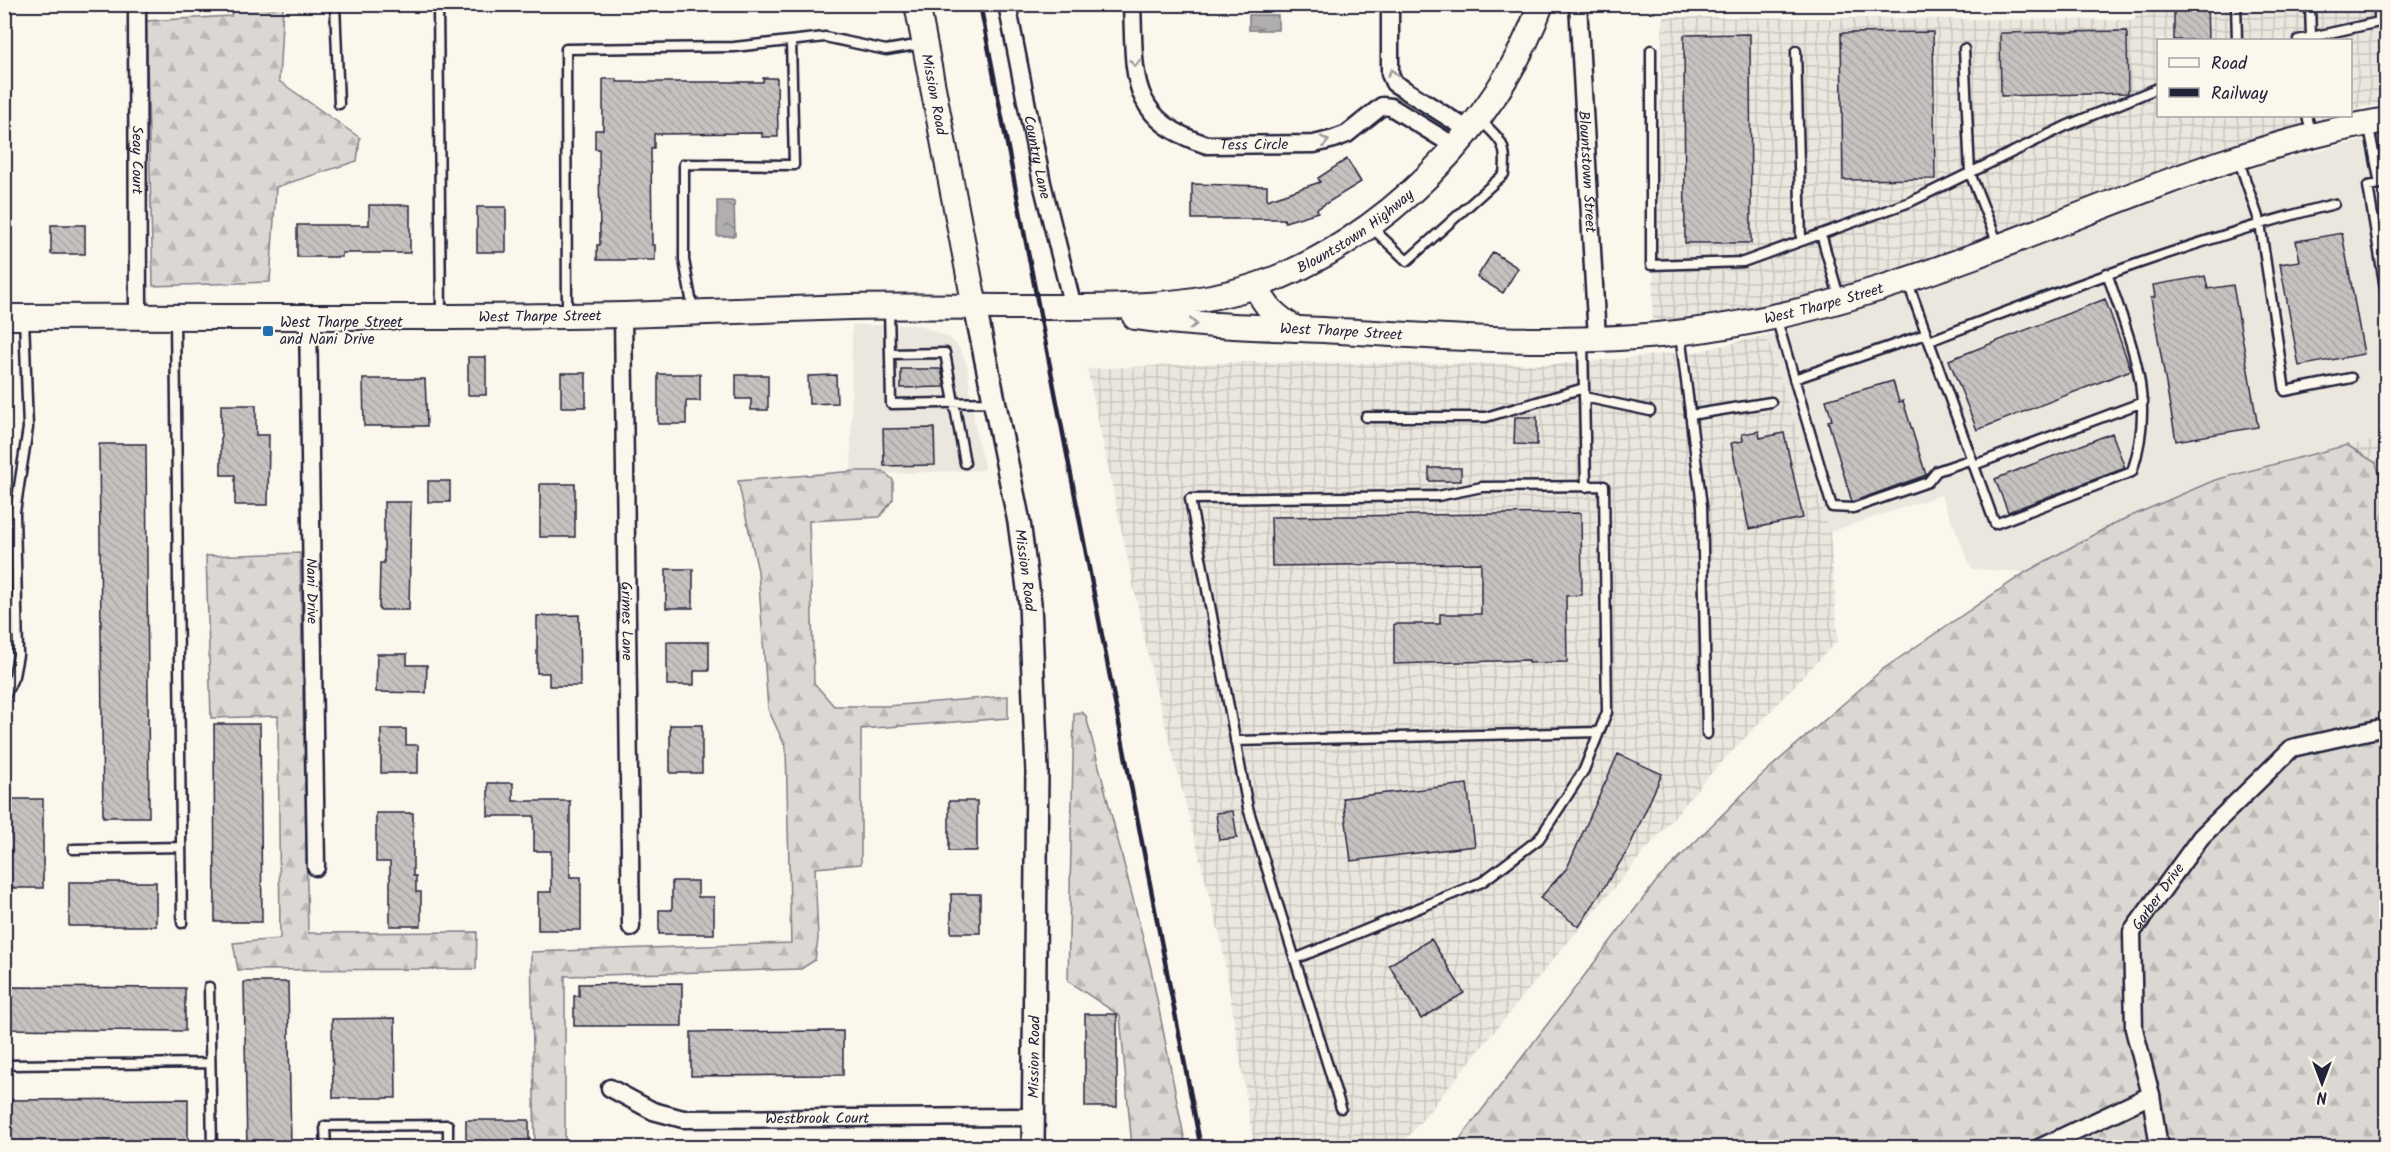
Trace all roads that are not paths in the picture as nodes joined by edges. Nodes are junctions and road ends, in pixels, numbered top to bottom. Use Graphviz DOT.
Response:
graph roads {
  1 [pos="137,4"];
  2 [pos="336,4"];
  3 [pos="438,4"];
  4 [pos="916,4"];
  5 [pos="1007,4"];
  6 [pos="1132,4"];
  7 [pos="1390,4"];
  8 [pos="1541,4"];
  9 [pos="1578,4"];
  10 [pos="2236,4"];
  11 [pos="2310,4"];
  12 [pos="2379,4"];
  13 [pos="2311,37"];
  14 [pos="2237,39"];
  15 [pos="2302,39"];
  16 [pos="791,41"];
  17 [pos="924,44"];
  18 [pos="1964,49"];
  19 [pos="1651,50"];
  20 [pos="1796,51"];
  21 [pos="2157,88"];
  22 [pos="1410,95"];
  23 [pos="339,104"];
  24 [pos="1400,112"];
  25 [pos="2377,122"];
  26 [pos="2310,125"];
  27 [pos="1468,132"];
  28 [pos="2238,158"];
  29 [pos="1970,173"];
  30 [pos="2383,183"];
  31 [pos="2334,204"];
  32 [pos="2260,223"];
  33 [pos="1368,224"];
  34 [pos="1821,234"];
  35 [pos="1801,241"];
  36 [pos="1999,245"];
  37 [pos="2107,273"];
  38 [pos="1906,279"];
  39 [pos="1256,286"];
  40 [pos="2386,294"];
  41 [pos="1841,301"];
  42 [pos="889,307"];
  43 [pos="975,307"];
  44 [pos="1073,307"];
  45 [pos="694,312"];
  46 [pos="308,315"];
  47 [pos="441,315"];
  48 [pos="567,315"];
  49 [pos="623,315"];
  50 [pos="138,316"];
  51 [pos="175,316"];
  52 [pos="14,317"];
  53 [pos="1776,317"];
  54 [pos="1296,329"];
  55 [pos="1680,333"];
  56 [pos="1590,338"];
  57 [pos="1928,338"];
  58 [pos="890,354"];
  59 [pos="2351,378"];
  60 [pos="1794,379"];
  61 [pos="1584,392"];
  62 [pos="995,402"];
  63 [pos="1771,402"];
  64 [pos="2142,402"];
  65 [pos="954,403"];
  66 [pos="1650,411"];
  67 [pos="1690,415"];
  68 [pos="1366,417"];
  69 [pos="1973,462"];
  70 [pos="965,463"];
  71 [pos="1586,486"];
  72 [pos="4,698"];
  73 [pos="2386,727"];
  74 [pos="1599,732"];
  75 [pos="1707,734"];
  76 [pos="1235,741"];
  77 [pos="181,847"];
  78 [pos="73,849"];
  79 [pos="316,867"];
  80 [pos="182,923"];
  81 [pos="631,927"];
  82 [pos="1295,959"];
  83 [pos="209,987"];
  84 [pos="210,1063"];
  85 [pos="4,1065"];
  86 [pos="610,1088"];
  87 [pos="2151,1095"];
  88 [pos="1341,1108"];
  89 [pos="1033,1116"];
  90 [pos="212,1148"];
  91 [pos="326,1148"];
  92 [pos="448,1148"];
  93 [pos="1033,1148"];
  94 [pos="2039,1148"];
  95 [pos="2159,1148"];
  1 -- 50 [label="street, Seay Court"];
  2 -- 23 [label="lane"];
  3 -- 47 [label="lane"];
  4 -- 17 [label="main road, Mission Road"];
  5 -- 44 [label="street, Country Lane"];
  6 -- 24 [label="street, Tess Circle, one-way"];
  22 -- 7 [label="street, one-way"];
  8 -- 27 [label="main road, Blountstown Highway"];
  9 -- 56 [label="street, Blountstown Street"];
  10 -- 14 [label="lane"];
  11 -- 13 [label="lane"];
  12 -- 13 [label="lane"];
  13 -- 15 [label="lane"];
  16 -- 17 [label="lane"];
  16 -- 45 [label="lane"];
  16 -- 48 [label="lane"];
  17 -- 43 [label="main road, Mission Road"];
  18 -- 29 [label="lane"];
  19 -- 35 [label="lane"];
  20 -- 35 [label="lane"];
  21 -- 29 [label="lane"];
  22 -- 24 [label="street"];
  22 -- 27 [label="street"];
  24 -- 27 [label="street"];
  25 -- 26 [label="main road, West Tharpe Street"];
  25 -- 30 [label="lane"];
  26 -- 28 [label="main road, West Tharpe Street"];
  27 -- 33 [label="main road, Blountstown Highway"];
  27 -- 33 [label="lane"];
  28 -- 32 [label="lane"];
  28 -- 36 [label="main road, West Tharpe Street"];
  29 -- 34 [label="lane"];
  29 -- 36 [label="lane"];
  30 -- 40 [label="lane"];
  31 -- 32 [label="lane"];
  32 -- 37 [label="lane"];
  32 -- 59 [label="lane"];
  33 -- 39 [label="main road, Blountstown Highway"];
  34 -- 35 [label="lane"];
  34 -- 41 [label="lane"];
  36 -- 38 [label="main road, West Tharpe Street"];
  37 -- 57 [label="lane"];
  37 -- 64 [label="lane"];
  38 -- 41 [label="main road, West Tharpe Street"];
  38 -- 57 [label="lane"];
  39 -- 44 [label="main road, Blountstown Highway"];
  39 -- 54 [label="main road, West Tharpe Street"];
  41 -- 53 [label="main road, West Tharpe Street"];
  42 -- 43 [label="main road, West Tharpe Street"];
  42 -- 45 [label="main road, West Tharpe Street"];
  42 -- 58 [label="lane"];
  43 -- 44 [label="main road, West Tharpe Street"];
  43 -- 62 [label="street, Mission Road"];
  44 -- 54 [label="main road, one-way"];
  45 -- 49 [label="main road, West Tharpe Street"];
  46 -- 47 [label="main road, West Tharpe Street"];
  46 -- 51 [label="main road, West Tharpe Street"];
  46 -- 79 [label="street, Nani Drive"];
  47 -- 48 [label="main road, West Tharpe Street"];
  48 -- 49 [label="main road, West Tharpe Street"];
  49 -- 81 [label="street, Grimes Lane"];
  50 -- 51 [label="main road, West Tharpe Street"];
  50 -- 52 [label="main road, West Tharpe Street"];
  51 -- 77 [label="lane"];
  52 -- 72 [label="lane"];
  53 -- 55 [label="main road, West Tharpe Street"];
  53 -- 60 [label="lane"];
  54 -- 56 [label="main road, West Tharpe Street"];
  55 -- 56 [label="main road, West Tharpe Street"];
  55 -- 67 [label="lane"];
  56 -- 61 [label="lane"];
  57 -- 60 [label="lane"];
  57 -- 69 [label="lane"];
  58 -- 65 [label="lane"];
  58 -- 65 [label="lane"];
  60 -- 69 [label="lane"];
  61 -- 66 [label="lane"];
  61 -- 68 [label="lane"];
  61 -- 71 [label="lane"];
  62 -- 65 [label="lane"];
  62 -- 89 [label="street, Mission Road"];
  63 -- 67 [label="lane"];
  64 -- 69 [label="lane"];
  64 -- 69 [label="lane"];
  65 -- 70 [label="lane"];
  67 -- 75 [label="lane"];
  71 -- 74 [label="lane"];
  71 -- 76 [label="lane"];
  73 -- 87 [label="street, Garber Drive"];
  74 -- 76 [label="lane"];
  74 -- 82 [label="lane"];
  76 -- 82 [label="lane"];
  77 -- 78 [label="lane"];
  77 -- 80 [label="lane"];
  82 -- 88 [label="lane"];
  83 -- 84 [label="lane"];
  84 -- 85 [label="lane"];
  84 -- 90 [label="lane"];
  86 -- 89 [label="street, Westbrook Court"];
  87 -- 94 [label="street"];
  87 -- 95 [label="street, Garber Drive"];
  89 -- 93 [label="street, Mission Road"];
  91 -- 92 [label="lane"];
}
